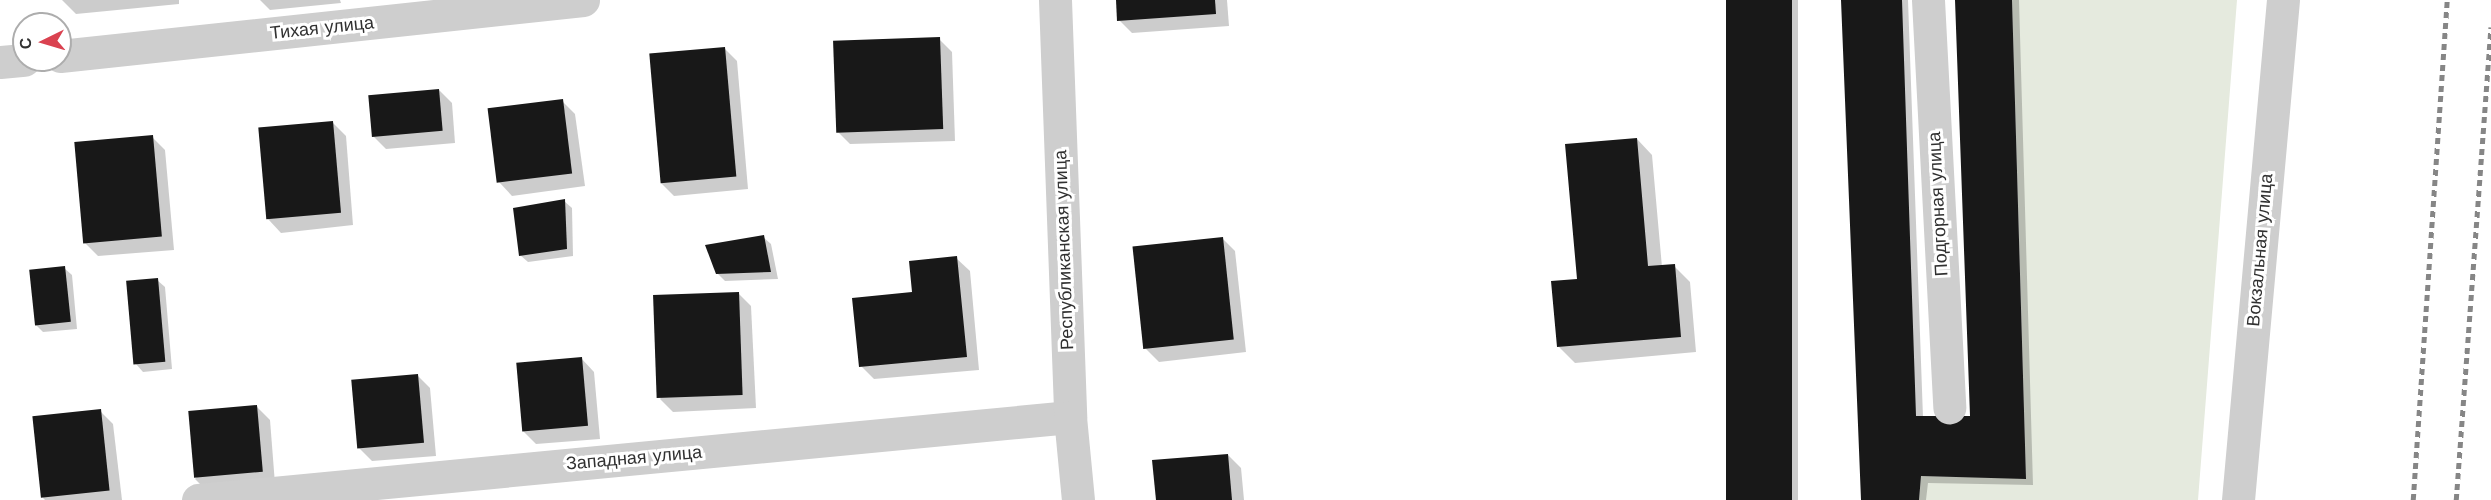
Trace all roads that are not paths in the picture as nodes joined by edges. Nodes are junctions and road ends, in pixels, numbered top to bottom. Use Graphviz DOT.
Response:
graph roads {
  1 [pos="583,0"];
  2 [pos="1054,0"];
  3 [pos="1928,0"];
  4 [pos="2283,0"];
  5 [pos="72,55"];
  6 [pos="1949,407"];
  7 [pos="1070,417"];
  8 [pos="198,500"];
  9 [pos="1078,500"];
  10 [pos="2238,500"];
  1 -- 5 [label="street, Тихая улица"];
  2 -- 7 [label="street, Республиканская улица"];
  3 -- 6 [label="street, Подгорная улица"];
  4 -- 10 [label="street, Вокзальная улица"];
  7 -- 8 [label="street, Западная улица"];
  7 -- 9 [label="street, Республиканская улица"];
}
